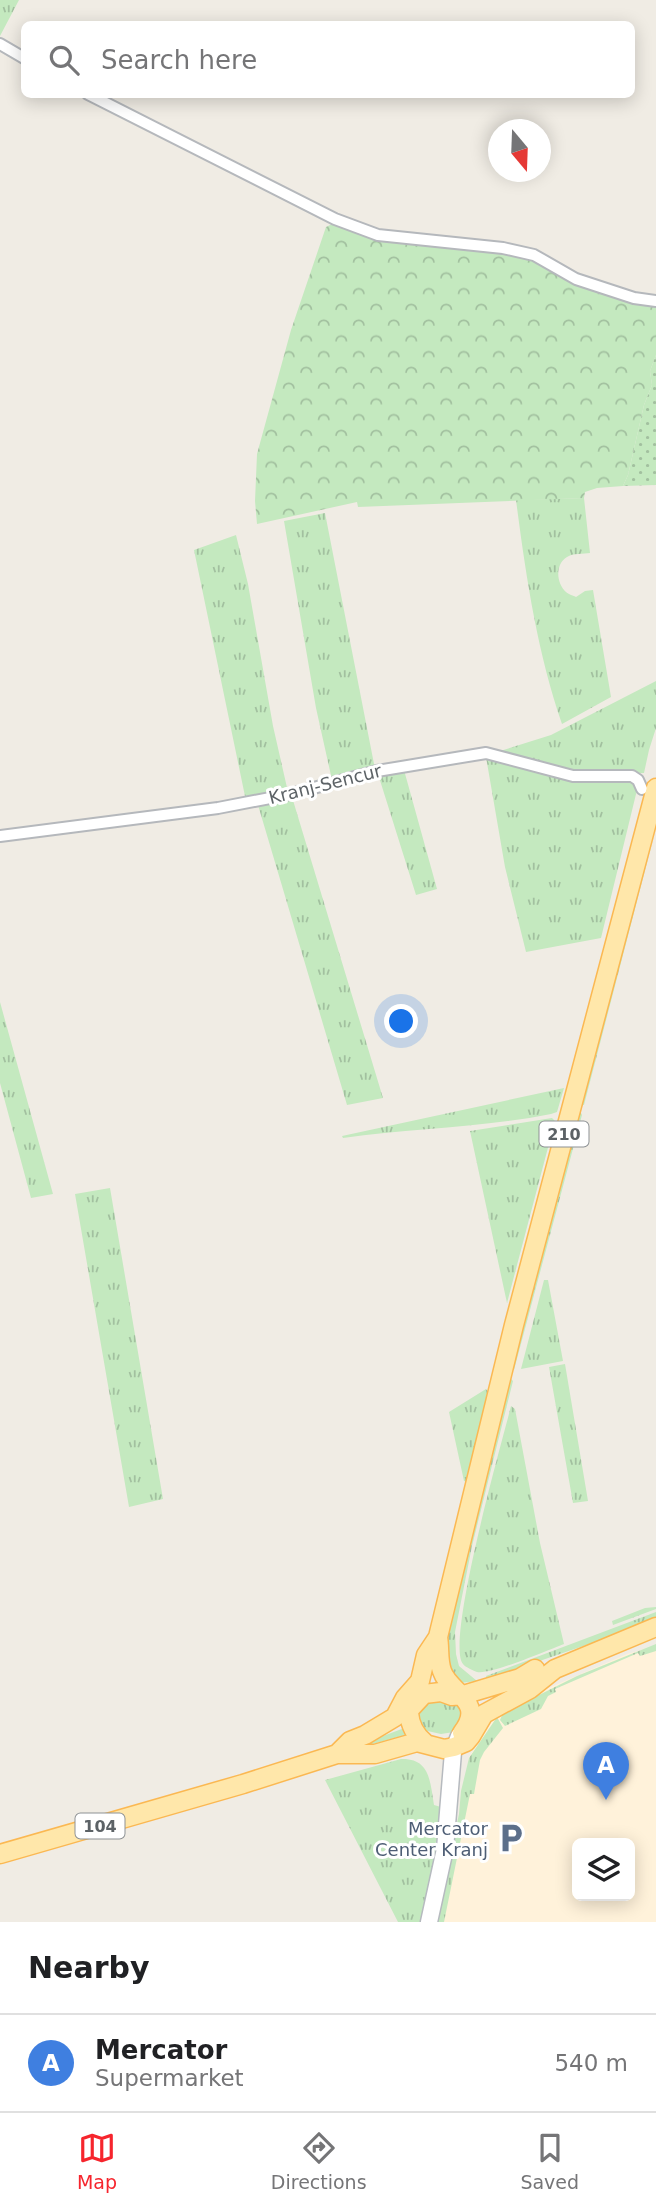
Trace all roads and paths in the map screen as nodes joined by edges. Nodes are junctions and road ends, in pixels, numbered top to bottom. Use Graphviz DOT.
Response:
graph roads {
  1 [pos="0,44"];
  2 [pos="21,56"];
  3 [pos="96,98"];
  4 [pos="656,301"];
  5 [pos="649,788"];
  6 [pos="0,836"];
  7 [pos="656,1627"];
  8 [pos="434,1643"];
  9 [pos="538,1675"];
  10 [pos="422,1688"];
  11 [pos="455,1688"];
  12 [pos="409,1713"];
  13 [pos="470,1715"];
  14 [pos="365,1735"];
  15 [pos="424,1741"];
  16 [pos="460,1742"];
  17 [pos="337,1754"];
  18 [pos="451,1796"];
  19 [pos="0,1854"];
  20 [pos="429,1922"];
  1 -- 2 [label="street"];
  3 -- 4 [label="street"];
  5 -- 6 [label="street, Kranj-Sencur"];
  5 -- 8 [label="main road, 210"];
  7 -- 9 [label="main road"];
  8 -- 10 [label="main road, 210"];
  8 -- 11 [label="main road, 210"];
  9 -- 11 [label="main road"];
  9 -- 11 [label="main road"];
  9 -- 13 [label="main road"];
  9 -- 16 [label="main road"];
  10 -- 11 [label="main road"];
  10 -- 12 [label="main road"];
  10 -- 14 [label="main road, 104"];
  11 -- 13 [label="main road"];
  12 -- 14 [label="main road, 104"];
  12 -- 15 [label="main road"];
  13 -- 16 [label="main road"];
  14 -- 17 [label="main road, 104"];
  15 -- 16 [label="main road"];
  15 -- 17 [label="main road, 104"];
  15 -- 18 [label="main road"];
  16 -- 18 [label="main road"];
  17 -- 19 [label="main road, 104"];
  18 -- 20 [label="main road"];
}
